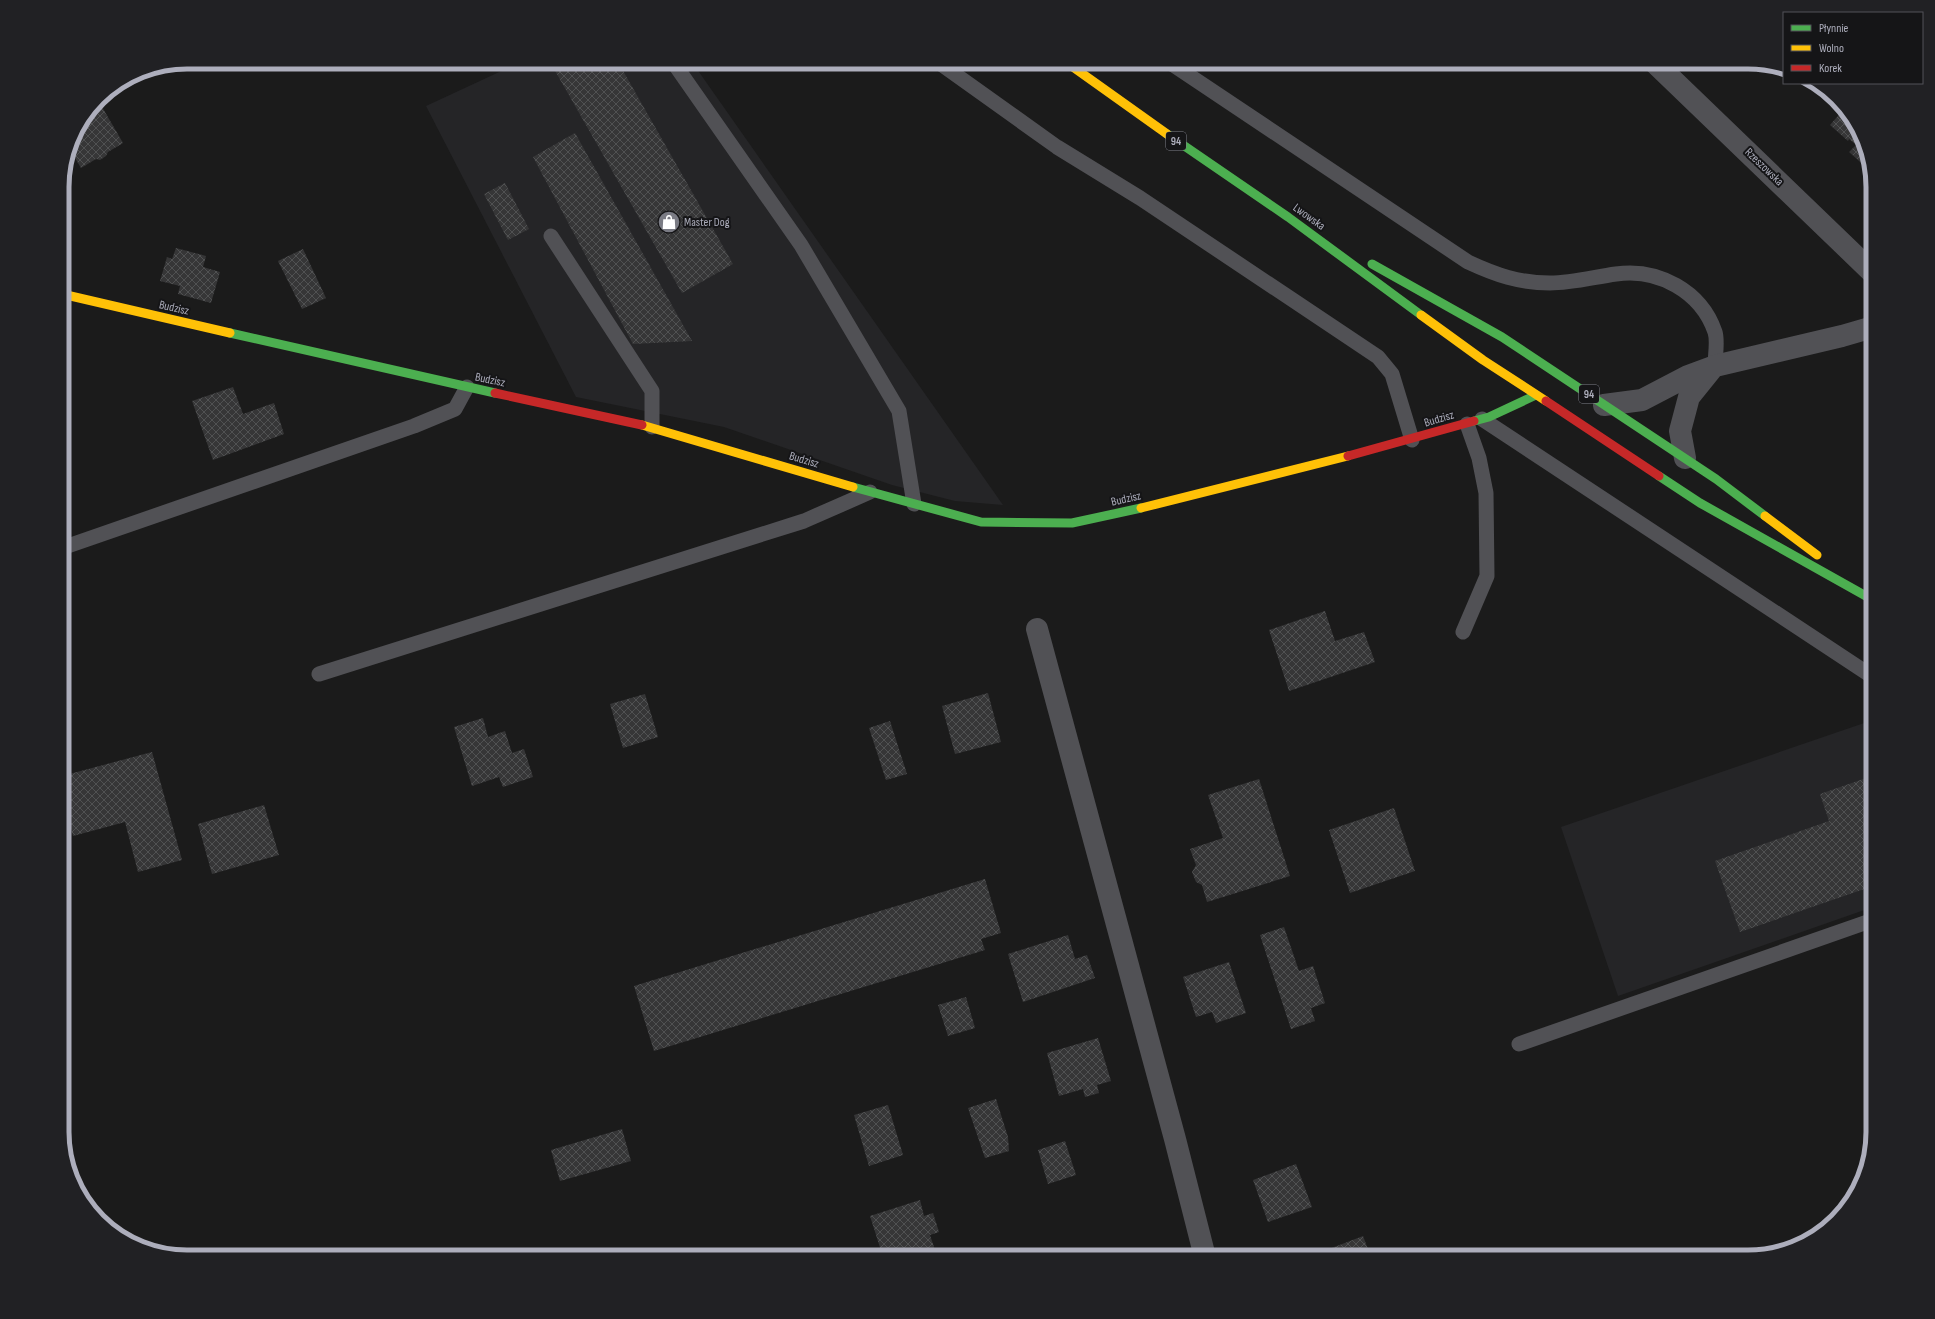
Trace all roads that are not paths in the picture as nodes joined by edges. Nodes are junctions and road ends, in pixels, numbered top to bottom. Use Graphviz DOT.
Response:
graph roads {
  1 [pos="678,69"];
  2 [pos="948,69"];
  3 [pos="1076,69"];
  4 [pos="1179,69"];
  5 [pos="1661,69"];
  6 [pos="1288,217"];
  7 [pos="550,236"];
  8 [pos="1866,266"];
  9 [pos="69,296"];
  10 [pos="1866,329"];
  11 [pos="1715,366"];
  12 [pos="468,387"];
  13 [pos="1536,395"];
  14 [pos="1604,405"];
  15 [pos="1482,419"];
  16 [pos="1467,424"];
  17 [pos="652,427"];
  18 [pos="1412,440"];
  19 [pos="1685,458"];
  20 [pos="870,492"];
  21 [pos="914,504"];
  22 [pos="69,546"];
  23 [pos="1866,593"];
  24 [pos="1866,595"];
  25 [pos="1036,629"];
  26 [pos="1463,632"];
  27 [pos="1866,672"];
  28 [pos="319,674"];
  29 [pos="1866,922"];
  30 [pos="1519,1044"];
  31 [pos="1203,1250"];
  1 -- 21 [label="lane"];
  2 -- 18 [label="lane"];
  3 -- 6 [label="main road, Lwowska / 94"];
  4 -- 11 [label="lane"];
  5 -- 8 [label="street, Rzeszowska"];
  6 -- 13 [label="main road, Lwowska / 94"];
  6 -- 14 [label="main road, 94"];
  7 -- 17 [label="lane"];
  9 -- 12 [label="main road, Budzisz"];
  10 -- 11 [label="street"];
  11 -- 14 [label="street"];
  11 -- 19 [label="street"];
  12 -- 17 [label="main road, Budzisz"];
  12 -- 22 [label="lane"];
  13 -- 15 [label="main road, Budzisz"];
  13 -- 24 [label="main road, 94"];
  14 -- 19 [label="main road, 94"];
  15 -- 16 [label="main road, Budzisz"];
  15 -- 27 [label="lane"];
  16 -- 18 [label="main road, Budzisz"];
  16 -- 26 [label="lane"];
  17 -- 20 [label="main road, Budzisz"];
  18 -- 21 [label="main road, Budzisz"];
  19 -- 23 [label="main road, 94"];
  20 -- 21 [label="main road, Budzisz"];
  20 -- 28 [label="lane"];
  25 -- 31 [label="street"];
  29 -- 30 [label="lane"];
}
